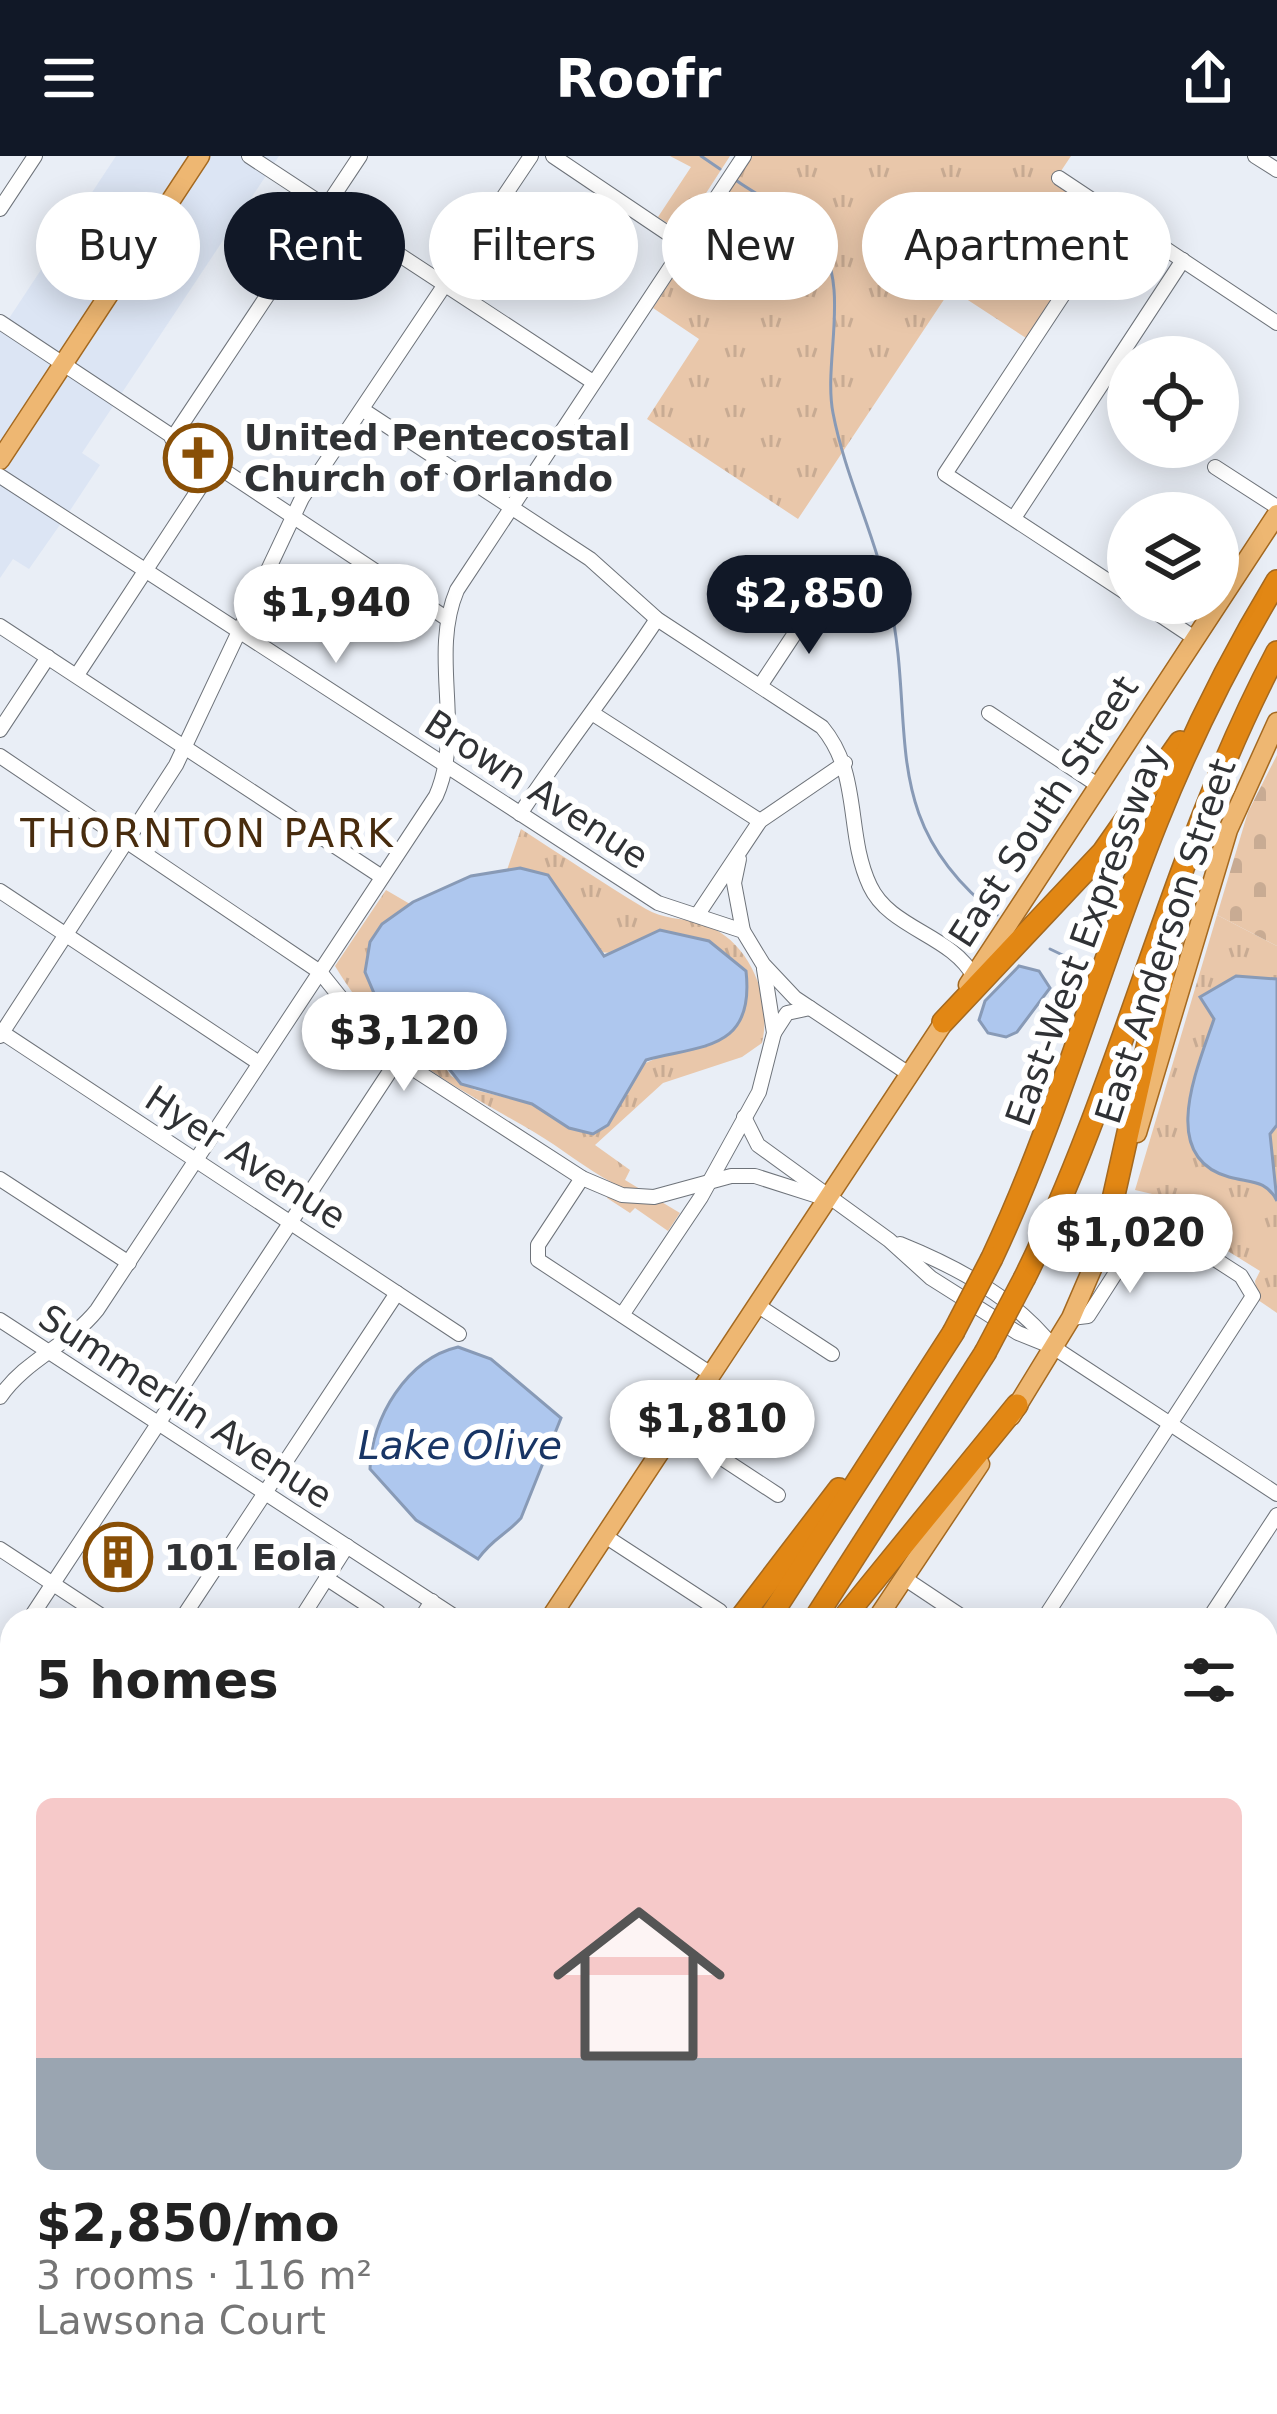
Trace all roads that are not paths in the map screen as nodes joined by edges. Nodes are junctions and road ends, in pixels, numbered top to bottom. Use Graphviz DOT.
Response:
graph roads {
  1 [pos="35,156"];
  2 [pos="200,156"];
  3 [pos="249,156"];
  4 [pos="360,156"];
  5 [pos="554,156"];
  6 [pos="744,156"];
  7 [pos="1255,156"];
  8 [pos="526,158"];
  9 [pos="1277,170"];
  10 [pos="1060,178"];
  11 [pos="304,192"];
  12 [pos="336,192"];
  13 [pos="504,192"];
  14 [pos="720,192"];
  15 [pos="1080,192"];
  16 [pos="0,209"];
  17 [pos="662,229"];
  18 [pos="1171,252"];
  19 [pos="1184,260"];
  20 [pos="662,279"];
  21 [pos="264,300"];
  22 [pos="434,300"];
  23 [pos="468,300"];
  24 [pos="1060,300"];
  25 [pos="0,322"];
  26 [pos="1277,323"];
  27 [pos="63,363"];
  28 [pos="593,382"];
  29 [pos="363,410"];
  30 [pos="172,439"];
  31 [pos="0,460"];
  32 [pos="214,466"];
  33 [pos="1216,468"];
  34 [pos="0,476"];
  35 [pos="512,507"];
  36 [pos="1277,511"];
  37 [pos="1014,518"];
  38 [pos="292,520"];
  39 [pos="145,571"];
  40 [pos="1107,580"];
  41 [pos="1277,581"];
  42 [pos="817,600"];
  43 [pos="446,618"];
  44 [pos="657,619"];
  45 [pos="1174,624"];
  46 [pos="0,626"];
  47 [pos="238,632"];
  48 [pos="1196,639"];
  49 [pos="1277,652"];
  50 [pos="48,656"];
  51 [pos="77,675"];
  52 [pos="760,686"];
  53 [pos="1215,693"];
  54 [pos="988,713"];
  55 [pos="595,715"];
  56 [pos="1277,722"];
  57 [pos="0,730"];
  58 [pos="184,748"];
  59 [pos="0,756"];
  60 [pos="844,763"];
  61 [pos="446,767"];
  62 [pos="1099,786"];
  63 [pos="520,814"];
  64 [pos="1198,820"];
  65 [pos="760,821"];
  66 [pos="125,842"];
  67 [pos="743,846"];
  68 [pos="382,877"];
  69 [pos="0,891"];
  70 [pos="698,914"];
  71 [pos="743,931"];
  72 [pos="66,934"];
  73 [pos="763,964"];
  74 [pos="320,972"];
  75 [pos="974,977"];
  76 [pos="810,1008"];
  77 [pos="943,1022"];
  78 [pos="1,1033"];
  79 [pos="774,1034"];
  80 [pos="398,1059"];
  81 [pos="259,1063"];
  82 [pos="902,1069"];
  83 [pos="744,1117"];
  84 [pos="196,1161"];
  85 [pos="582,1178"];
  86 [pos="0,1179"];
  87 [pos="708,1183"];
  88 [pos="669,1195"];
  89 [pos="826,1199"];
  90 [pos="290,1222"];
  91 [pos="680,1227"];
  92 [pos="1101,1253"];
  93 [pos="129,1263"];
  94 [pos="397,1293"];
  95 [pos="757,1306"];
  96 [pos="622,1315"];
  97 [pos="1071,1318"];
  98 [pos="0,1320"];
  99 [pos="459,1334"];
  100 [pos="1053,1347"];
  101 [pos="49,1352"];
  102 [pos="832,1354"];
  103 [pos="711,1374"];
  104 [pos="0,1397"];
  105 [pos="1017,1406"];
  106 [pos="156,1420"];
  107 [pos="1172,1425"];
  108 [pos="895,1426"];
  109 [pos="676,1428"];
  110 [pos="264,1492"];
  111 [pos="1277,1494"];
  112 [pos="778,1495"];
  113 [pos="1277,1515"];
  114 [pos="605,1536"];
  115 [pos="347,1546"];
  116 [pos="0,1549"];
  117 [pos="904,1578"];
  118 [pos="326,1579"];
  119 [pos="53,1583"];
  120 [pos="432,1601"];
  121 [pos="37,1608"];
  122 [pos="90,1608"];
  123 [pos="189,1608"];
  124 [pos="308,1608"];
  125 [pos="367,1608"];
  126 [pos="428,1608"];
  127 [pos="442,1608"];
  128 [pos="558,1608"];
  129 [pos="717,1608"];
  130 [pos="736,1608"];
  131 [pos="776,1608"];
  132 [pos="822,1608"];
  133 [pos="852,1608"];
  134 [pos="884,1608"];
  135 [pos="950,1608"];
  136 [pos="1050,1608"];
  137 [pos="1216,1608"];
  1 -- 16 [label="street"];
  2 -- 27 [label="main road"];
  3 -- 11 [label="street"];
  4 -- 12 [label="street"];
  5 -- 17 [label="street"];
  6 -- 14 [label="street"];
  7 -- 9 [label="street"];
  8 -- 13 [label="street"];
  10 -- 15 [label="street"];
  18 -- 19 [label="street"];
  19 -- 26 [label="street"];
  19 -- 37 [label="street"];
  20 -- 28 [label="street"];
  21 -- 30 [label="street"];
  22 -- 29 [label="street"];
  23 -- 28 [label="street"];
  24 -- 37 [label="street"];
  25 -- 27 [label="street"];
  27 -- 30 [label="street"];
  27 -- 31 [label="main road"];
  28 -- 35 [label="street"];
  29 -- 35 [label="street"];
  29 -- 38 [label="street"];
  30 -- 32 [label="street"];
  32 -- 38 [label="street"];
  32 -- 39 [label="street"];
  33 -- 36 [label="street"];
  34 -- 39 [label="street, Brown Avenue"];
  35 -- 43 [label="street"];
  35 -- 44 [label="street"];
  36 -- 48 [label="main road, East South Street"];
  37 -- 40 [label="street"];
  38 -- 43 [label="street"];
  38 -- 47 [label="street"];
  39 -- 47 [label="street, Brown Avenue"];
  39 -- 51 [label="street"];
  41 -- 53 [label="highway, East-West Expressway"];
  42 -- 52 [label="street"];
  43 -- 61 [label="street"];
  44 -- 52 [label="street"];
  44 -- 55 [label="street"];
  45 -- 48 [label="street"];
  46 -- 50 [label="street"];
  47 -- 58 [label="street"];
  47 -- 61 [label="street, Brown Avenue"];
  48 -- 62 [label="main road, East South Street"];
  49 -- 64 [label="highway, East-West Expressway"];
  50 -- 51 [label="street"];
  50 -- 57 [label="street"];
  51 -- 58 [label="street"];
  52 -- 60 [label="street"];
  53 -- 77 [label="highway"];
  53 -- 108 [label="highway, East-West Expressway, bridge"];
  54 -- 62 [label="street"];
  55 -- 63 [label="street"];
  55 -- 65 [label="street"];
  56 -- 92 [label="main road, East Anderson Street"];
  58 -- 66 [label="street"];
  58 -- 68 [label="street"];
  59 -- 66 [label="street"];
  60 -- 65 [label="street"];
  60 -- 75 [label="street"];
  61 -- 63 [label="street, Brown Avenue"];
  61 -- 68 [label="street"];
  62 -- 75 [label="main road, East South Street"];
  63 -- 70 [label="street, Brown Avenue"];
  64 -- 92 [label="highway"];
  64 -- 132 [label="highway, East-West Expressway, bridge"];
  65 -- 67 [label="street"];
  66 -- 72 [label="street"];
  66 -- 74 [label="street"];
  67 -- 70 [label="street"];
  67 -- 71 [label="street"];
  68 -- 74 [label="street"];
  69 -- 72 [label="street"];
  70 -- 71 [label="street, Brown Avenue"];
  71 -- 73 [label="street"];
  72 -- 78 [label="street"];
  72 -- 81 [label="street"];
  73 -- 76 [label="street"];
  73 -- 79 [label="street"];
  74 -- 80 [label="street"];
  74 -- 81 [label="street"];
  75 -- 77 [label="main road, East South Street"];
  76 -- 79 [label="street"];
  76 -- 82 [label="street"];
  77 -- 82 [label="main road, East South Street"];
  78 -- 84 [label="street, Hyer Avenue"];
  79 -- 83 [label="street"];
  80 -- 85 [label="street"];
  80 -- 90 [label="street"];
  81 -- 84 [label="street"];
  82 -- 89 [label="main road, East South Street"];
  83 -- 87 [label="street"];
  83 -- 89 [label="street"];
  84 -- 90 [label="street, Hyer Avenue"];
  84 -- 93 [label="street"];
  85 -- 88 [label="street"];
  85 -- 96 [label="street"];
  86 -- 93 [label="street"];
  87 -- 88 [label="street"];
  87 -- 89 [label="street"];
  87 -- 91 [label="street"];
  88 -- 91 [label="street"];
  89 -- 95 [label="main road"];
  89 -- 100 [label="street"];
  90 -- 94 [label="street, Hyer Avenue"];
  90 -- 106 [label="street"];
  91 -- 96 [label="street"];
  92 -- 97 [label="main road, East Anderson Street"];
  93 -- 101 [label="street"];
  94 -- 99 [label="street, Hyer Avenue"];
  94 -- 110 [label="street"];
  95 -- 102 [label="street"];
  95 -- 103 [label="main road"];
  96 -- 103 [label="street"];
  97 -- 100 [label="main road, East Anderson Street"];
  97 -- 107 [label="street"];
  98 -- 101 [label="street, Summerlin Avenue"];
  100 -- 105 [label="main road, East Anderson Street"];
  100 -- 107 [label="street"];
  101 -- 104 [label="street"];
  101 -- 106 [label="street, Summerlin Avenue"];
  103 -- 109 [label="main road"];
  105 -- 117 [label="main road, East Anderson Street"];
  105 -- 133 [label="highway"];
  106 -- 110 [label="street, Summerlin Avenue"];
  106 -- 119 [label="street"];
  107 -- 111 [label="street"];
  107 -- 136 [label="street"];
  108 -- 130 [label="highway"];
  108 -- 131 [label="highway, East-West Expressway"];
  109 -- 112 [label="street"];
  109 -- 114 [label="main road"];
  110 -- 115 [label="street, Summerlin Avenue"];
  110 -- 123 [label="street"];
  113 -- 137 [label="street"];
  114 -- 128 [label="main road"];
  114 -- 129 [label="street"];
  115 -- 118 [label="street"];
  115 -- 120 [label="street, Summerlin Avenue"];
  116 -- 119 [label="street"];
  117 -- 134 [label="main road, East Anderson Street"];
  117 -- 135 [label="street"];
  118 -- 124 [label="street"];
  118 -- 125 [label="street"];
  119 -- 121 [label="street"];
  119 -- 122 [label="street"];
  120 -- 126 [label="street"];
  120 -- 127 [label="street, Summerlin Avenue"];
}
